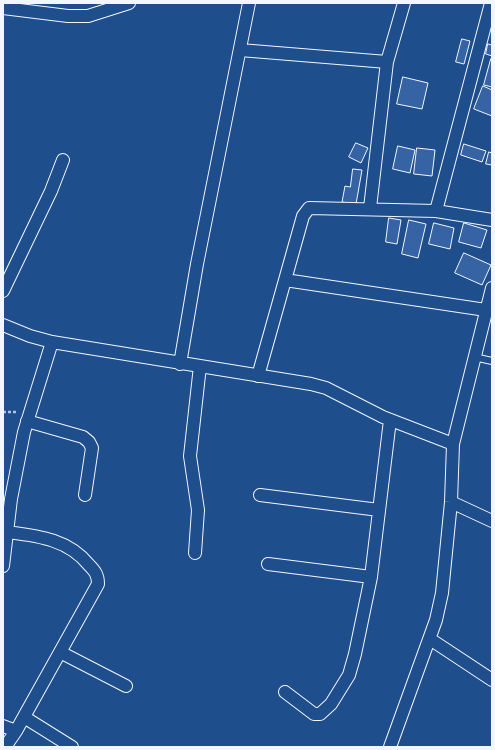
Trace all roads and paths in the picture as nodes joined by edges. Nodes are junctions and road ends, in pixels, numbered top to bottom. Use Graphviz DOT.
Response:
graph roads {
  1 [pos="129,3"];
  2 [pos="249,3"];
  3 [pos="404,3"];
  4 [pos="491,3"];
  5 [pos="3,8"];
  6 [pos="240,50"];
  7 [pos="387,62"];
  8 [pos="63,160"];
  9 [pos="370,208"];
  10 [pos="436,211"];
  11 [pos="492,220"];
  12 [pos="285,280"];
  13 [pos="492,288"];
  14 [pos="3,291"];
  15 [pos="486,310"];
  16 [pos="3,325"];
  17 [pos="52,342"];
  18 [pos="474,358"];
  19 [pos="492,361"];
  20 [pos="180,364"];
  21 [pos="200,366"];
  22 [pos="258,376"];
  23 [pos="390,420"];
  24 [pos="27,421"];
  25 [pos="453,444"];
  26 [pos="86,495"];
  27 [pos="260,495"];
  28 [pos="451,502"];
  29 [pos="379,510"];
  30 [pos="492,521"];
  31 [pos="7,532"];
  32 [pos="195,553"];
  33 [pos="268,564"];
  34 [pos="3,566"];
  35 [pos="371,577"];
  36 [pos="430,639"];
  37 [pos="60,652"];
  38 [pos="492,680"];
  39 [pos="126,686"];
  40 [pos="285,692"];
  41 [pos="24,717"];
  42 [pos="3,726"];
  43 [pos="16,731"];
  44 [pos="5,747"];
  45 [pos="72,747"];
  46 [pos="390,747"];
  1 -- 5 [label="street"];
  2 -- 6 [label="street"];
  3 -- 7 [label="street"];
  4 -- 10 [label="street"];
  6 -- 7 [label="street"];
  6 -- 20 [label="street"];
  7 -- 9 [label="street"];
  8 -- 14 [label="street"];
  9 -- 10 [label="street"];
  9 -- 12 [label="street"];
  10 -- 11 [label="street"];
  12 -- 15 [label="street"];
  12 -- 22 [label="street"];
  13 -- 15 [label="street"];
  15 -- 18 [label="street"];
  16 -- 17 [label="street"];
  17 -- 20 [label="street"];
  17 -- 24 [label="street"];
  18 -- 19 [label="lane"];
  18 -- 25 [label="street"];
  20 -- 21 [label="street"];
  21 -- 22 [label="street"];
  21 -- 32 [label="street"];
  22 -- 23 [label="street"];
  23 -- 25 [label="street"];
  23 -- 29 [label="street"];
  24 -- 26 [label="street"];
  24 -- 31 [label="street"];
  25 -- 28 [label="street"];
  27 -- 29 [label="street"];
  28 -- 30 [label="street"];
  28 -- 36 [label="street"];
  29 -- 35 [label="street"];
  31 -- 34 [label="street"];
  31 -- 37 [label="street"];
  33 -- 35 [label="street"];
  35 -- 40 [label="street"];
  36 -- 38 [label="street"];
  36 -- 46 [label="street"];
  37 -- 39 [label="street"];
  37 -- 41 [label="street"];
  41 -- 43 [label="street"];
  41 -- 45 [label="street"];
  42 -- 43 [label="street"];
  43 -- 44 [label="street"];
}
